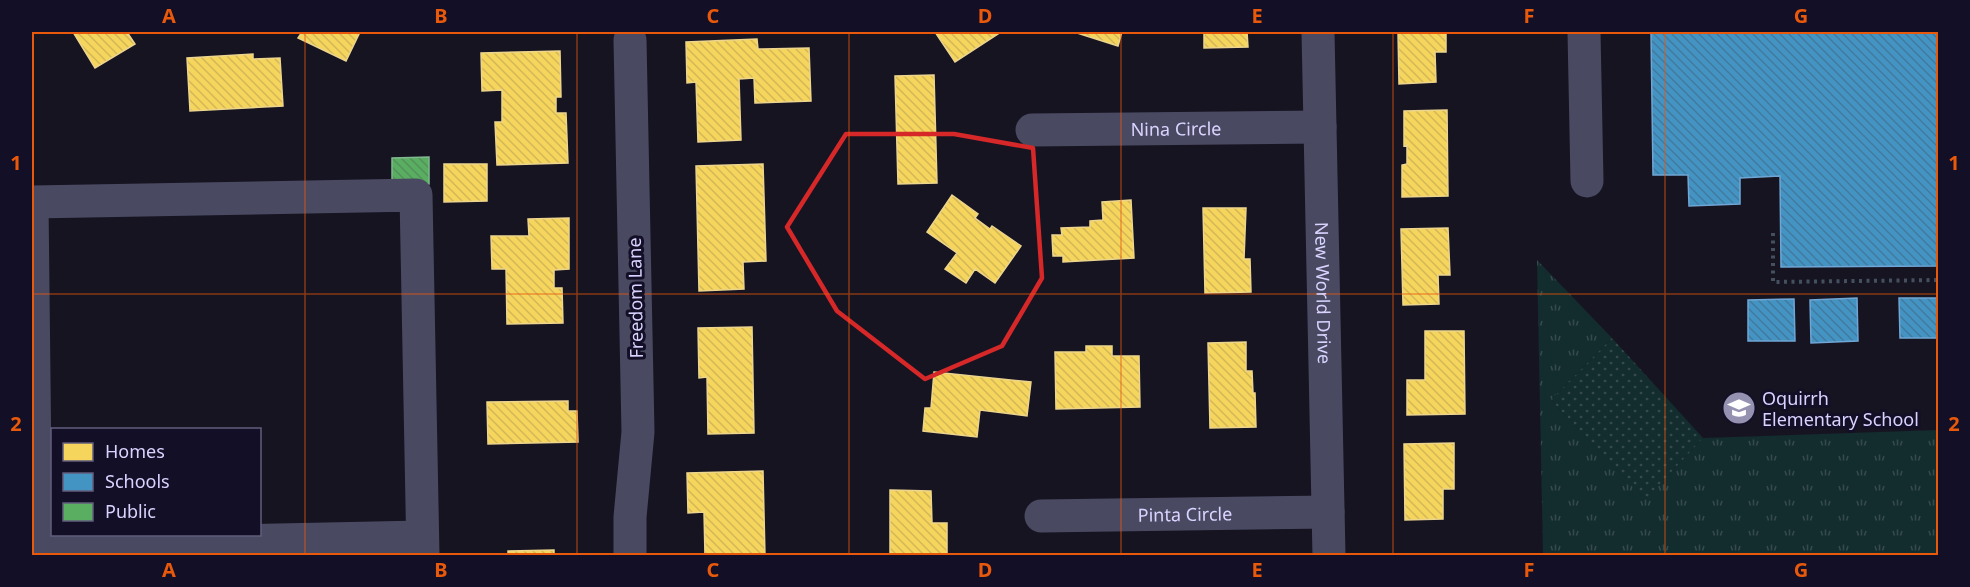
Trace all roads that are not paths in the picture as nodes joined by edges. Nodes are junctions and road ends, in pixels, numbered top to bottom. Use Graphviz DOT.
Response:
graph roads {
  1 [pos="1318,32"];
  2 [pos="1584,32"];
  3 [pos="630,40"];
  4 [pos="1320,127"];
  5 [pos="1032,130"];
  6 [pos="1587,181"];
  7 [pos="33,202"];
  8 [pos="1328,512"];
  9 [pos="1041,516"];
  10 [pos="422,546"];
  11 [pos="36,550"];
  12 [pos="630,555"];
  13 [pos="1329,555"];
  1 -- 4 [label="street, New World Drive"];
  2 -- 6 [label="street"];
  3 -- 12 [label="street, Freedom Lane"];
  4 -- 5 [label="street, Nina Circle"];
  4 -- 8 [label="street, New World Drive"];
  7 -- 10 [label="street"];
  7 -- 11 [label="street"];
  8 -- 9 [label="street, Pinta Circle"];
  8 -- 13 [label="street, New World Drive"];
  10 -- 11 [label="street"];
}
